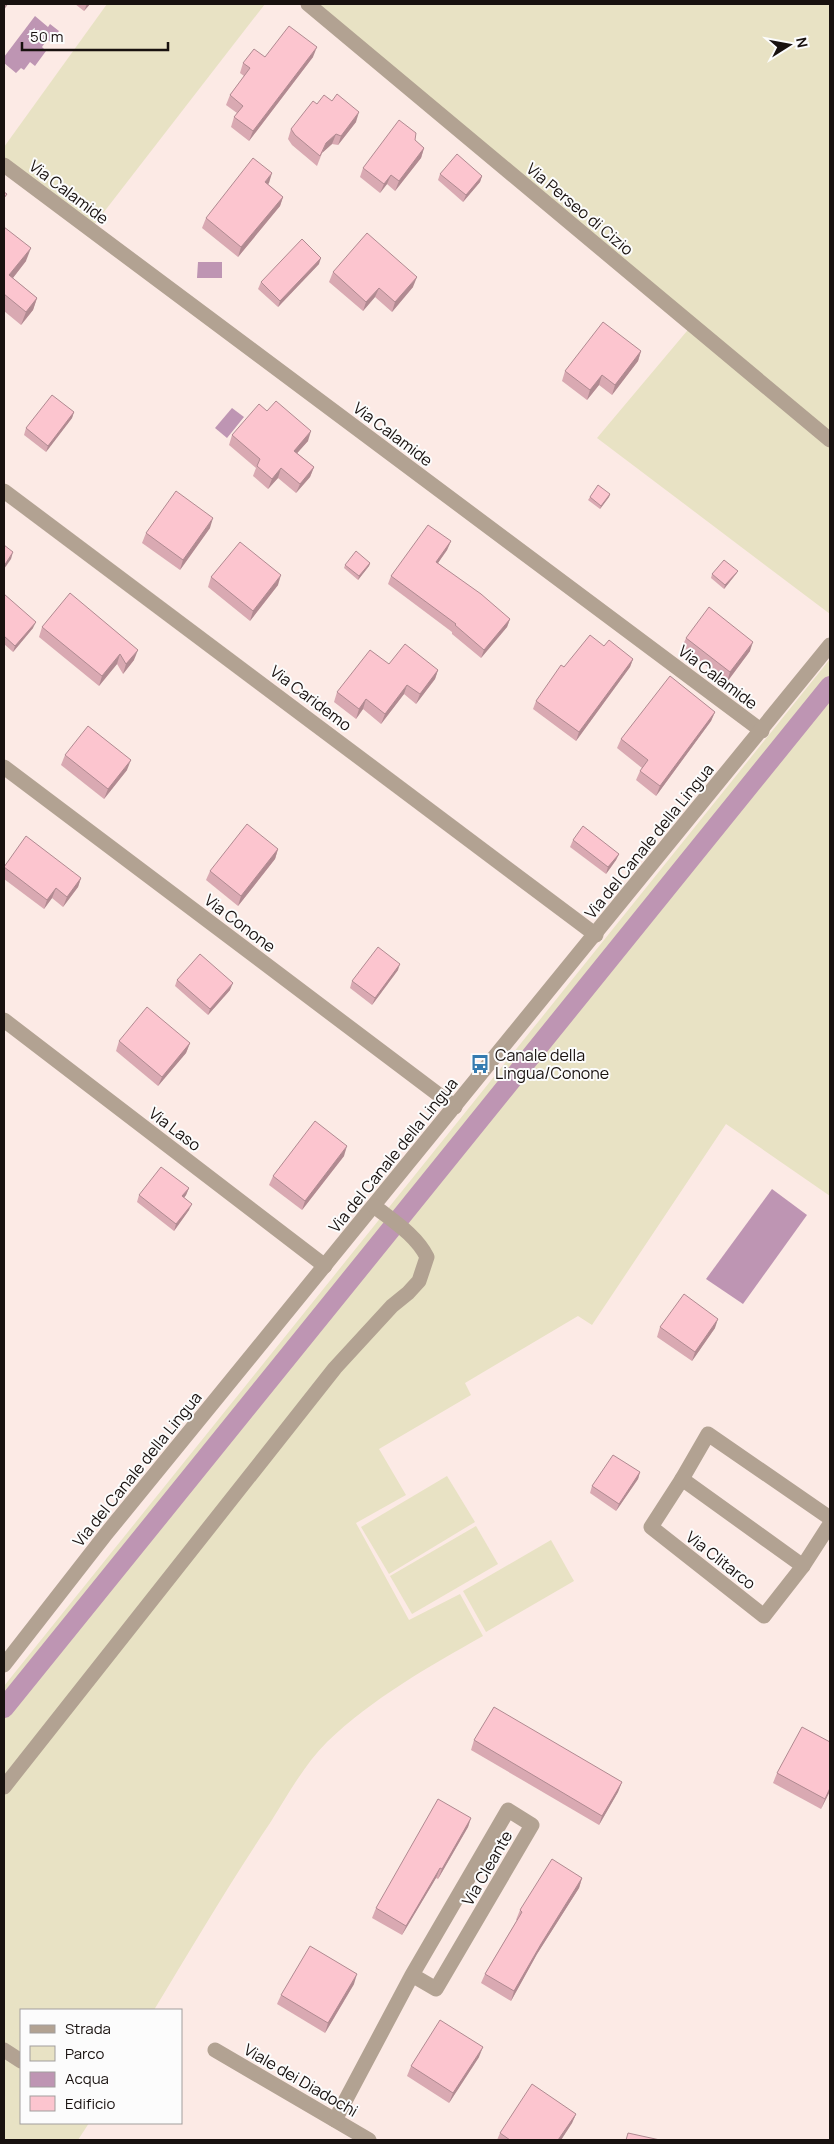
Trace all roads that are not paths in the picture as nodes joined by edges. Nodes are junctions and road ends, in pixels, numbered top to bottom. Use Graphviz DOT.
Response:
graph roads {
  1 [pos="308,4"];
  2 [pos="4,166"];
  3 [pos="830,440"];
  4 [pos="4,491"];
  5 [pos="830,645"];
  6 [pos="762,731"];
  7 [pos="4,767"];
  8 [pos="596,935"];
  9 [pos="4,1020"];
  10 [pos="455,1107"];
  11 [pos="374,1206"];
  12 [pos="325,1266"];
  13 [pos="682,1479"];
  14 [pos="830,1518"];
  15 [pos="830,1524"];
  16 [pos="803,1566"];
  17 [pos="4,1665"];
  18 [pos="4,1786"];
  19 [pos="412,1975"];
  20 [pos="4,2050"];
  21 [pos="215,2050"];
  22 [pos="20,2060"];
  23 [pos="335,2120"];
  24 [pos="369,2140"];
  1 -- 3 [label="street, Via Perseo di Cizio"];
  2 -- 6 [label="street, Via Calamide"];
  4 -- 8 [label="street, Via Caridemo"];
  5 -- 6 [label="street, Via del Canale della Lingua"];
  6 -- 8 [label="street, Via del Canale della Lingua"];
  7 -- 10 [label="street, Via Conone"];
  8 -- 10 [label="street, Via del Canale della Lingua"];
  9 -- 12 [label="street, Via Laso"];
  10 -- 11 [label="street, Via del Canale della Lingua"];
  11 -- 12 [label="street, Via del Canale della Lingua"];
  11 -- 18 [label="street"];
  12 -- 17 [label="street, Via del Canale della Lingua"];
  13 -- 14 [label="street, Via Clitarco"];
  13 -- 16 [label="street"];
  13 -- 16 [label="street, Via Clitarco"];
  15 -- 16 [label="street, Via Clitarco"];
  19 -- 19 [label="street, Via Cleante"];
  19 -- 23 [label="street, Via Cleante"];
  20 -- 22 [label="street"];
  21 -- 23 [label="street, Viale dei Diadochi"];
  23 -- 24 [label="street, Viale dei Diadochi"];
}
